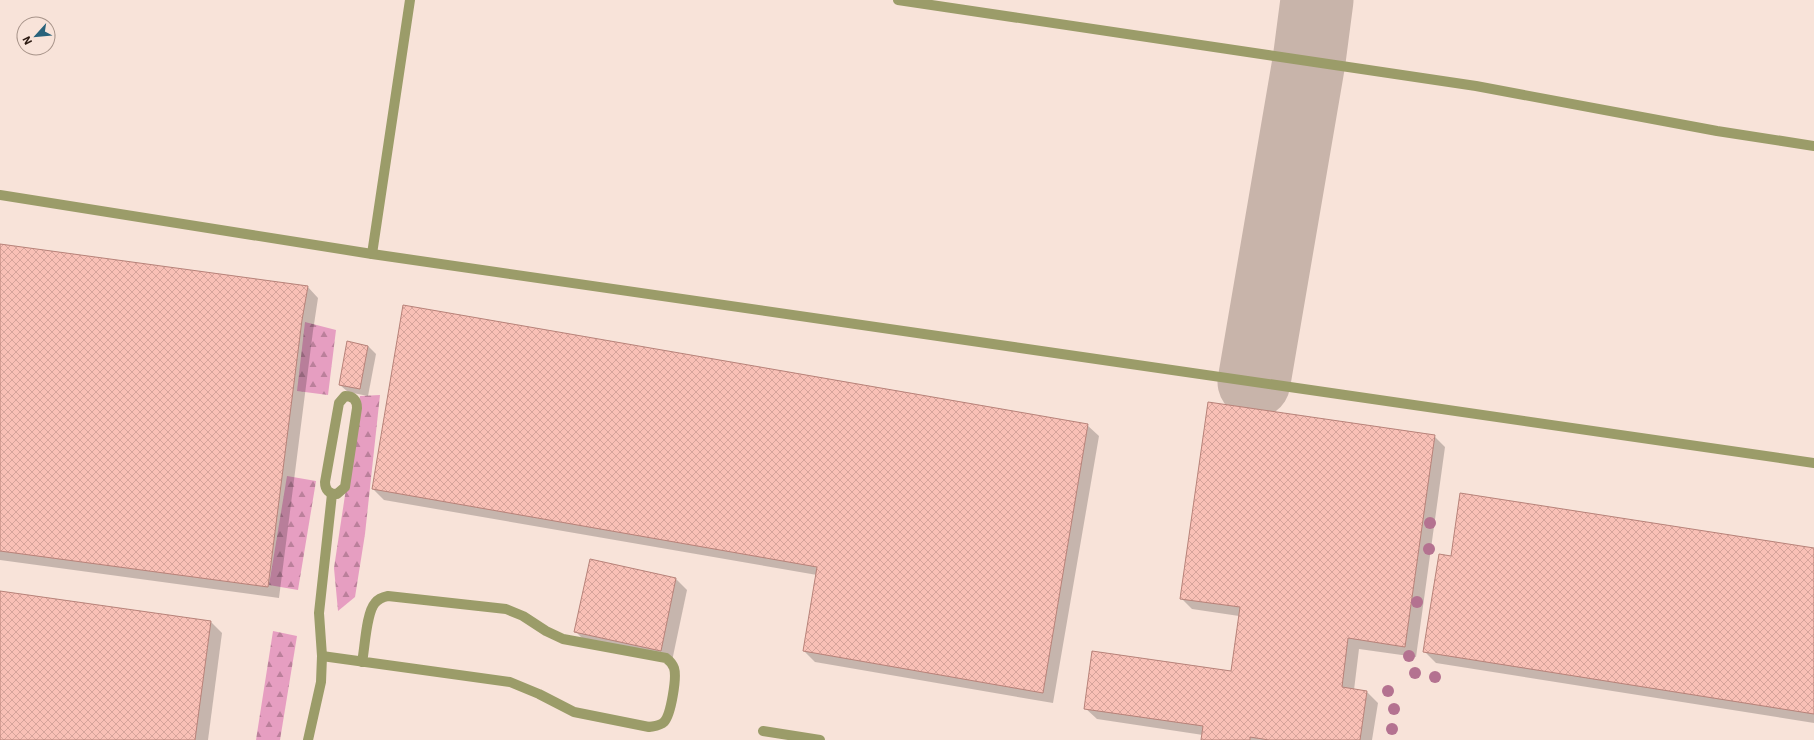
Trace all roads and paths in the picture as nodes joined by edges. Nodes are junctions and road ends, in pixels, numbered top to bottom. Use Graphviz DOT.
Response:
graph roads {
  1 [pos="410,0"];
  2 [pos="898,0"];
  3 [pos="1814,146"];
  4 [pos="0,195"];
  5 [pos="372,254"];
  6 [pos="1814,463"];
  7 [pos="332,494"];
  8 [pos="322,656"];
  9 [pos="362,662"];
  10 [pos="763,731"];
  11 [pos="308,740"];
  12 [pos="820,740"];
  1 -- 5 [label="lane"];
  2 -- 3 [label="lane"];
  4 -- 5 [label="lane"];
  5 -- 6 [label="lane"];
  7 -- 7 [label="lane"];
  7 -- 8 [label="lane"];
  8 -- 9 [label="lane"];
  8 -- 11 [label="lane"];
  9 -- 9 [label="lane"];
  10 -- 12 [label="lane"];
}
